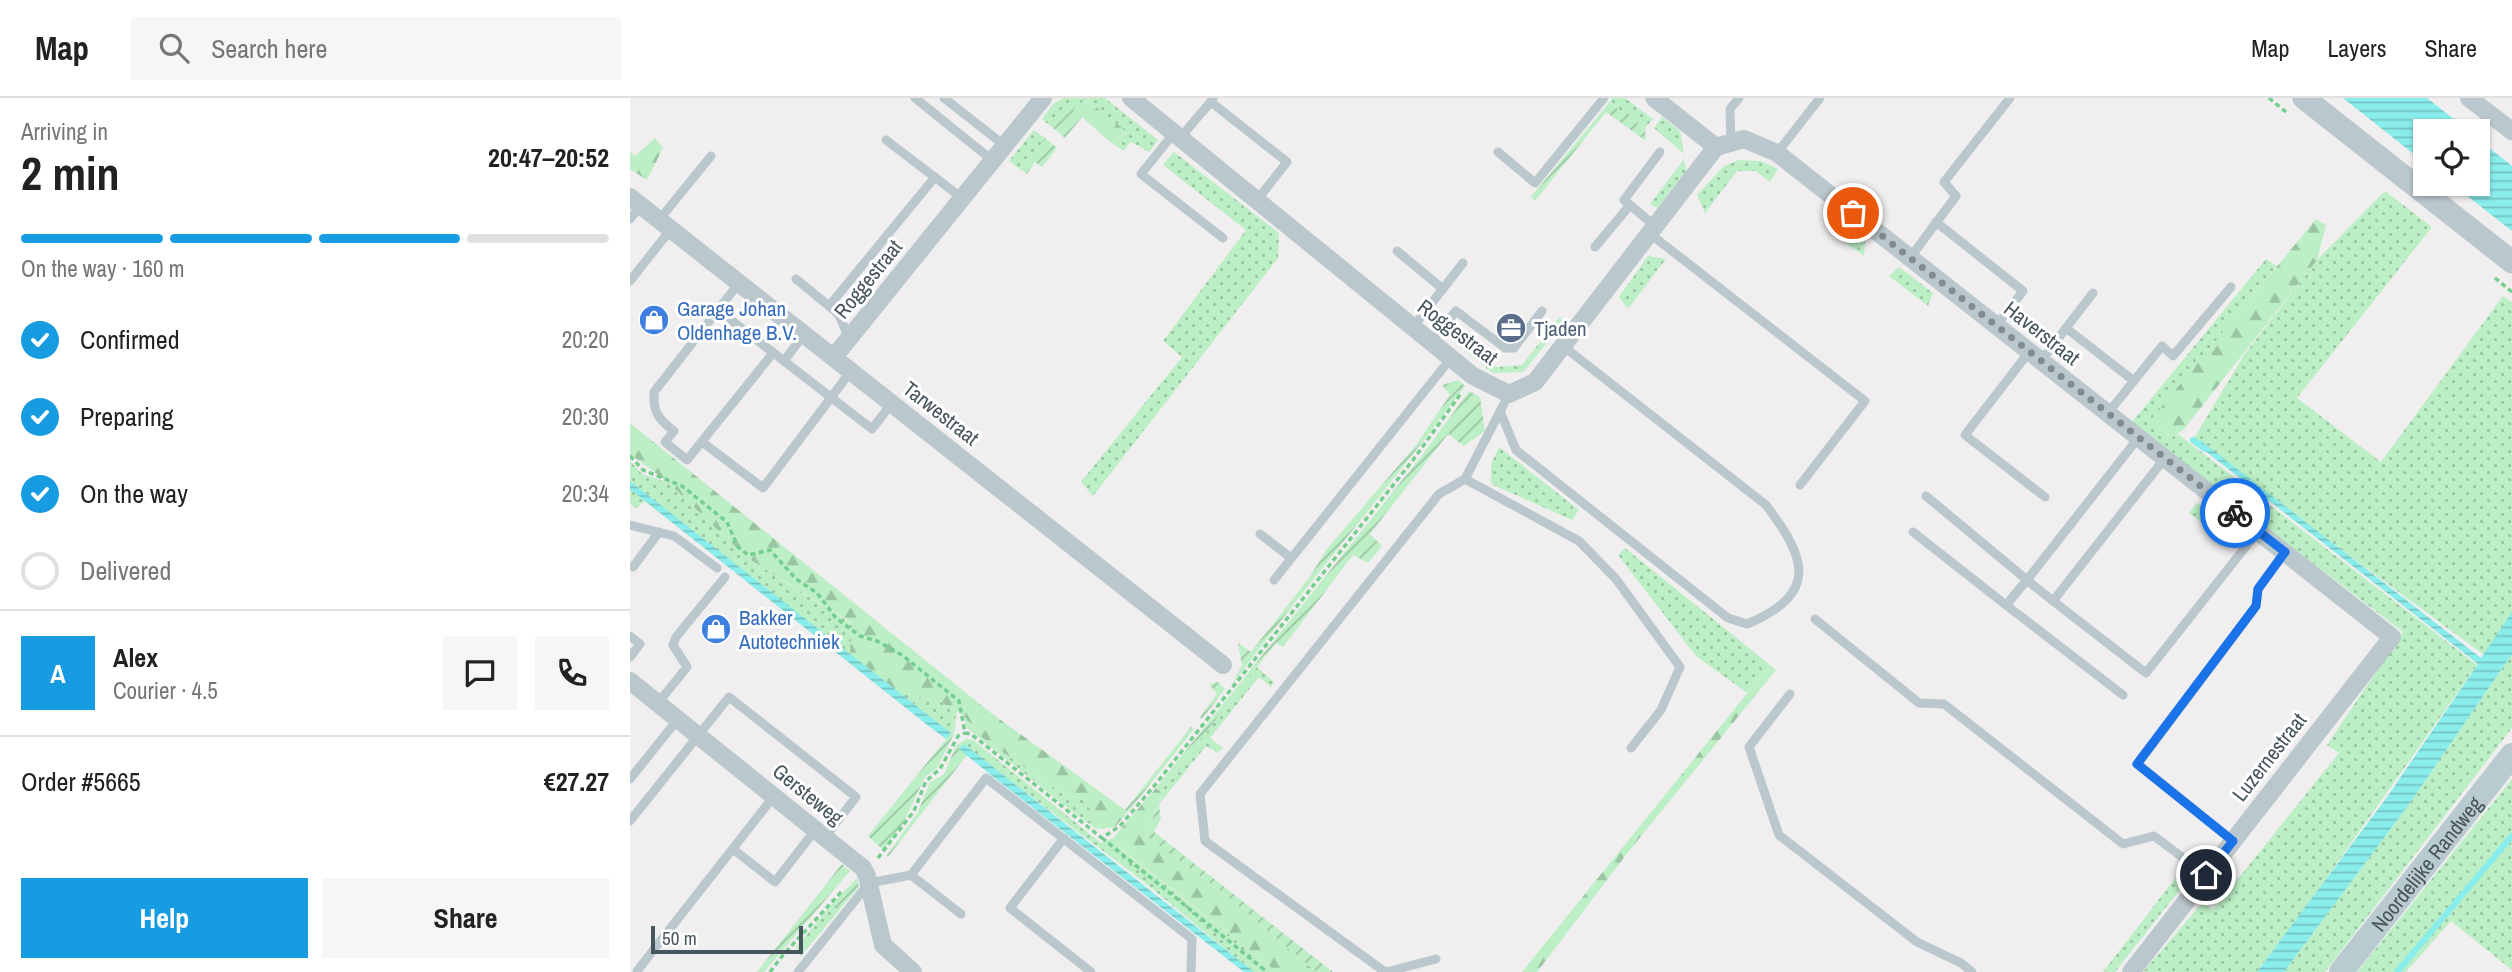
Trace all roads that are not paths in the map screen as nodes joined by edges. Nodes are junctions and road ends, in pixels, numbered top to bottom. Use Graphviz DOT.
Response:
graph roads {
  1 [pos="915,98"];
  2 [pos="944,98"];
  3 [pos="1042,98"];
  4 [pos="1604,98"];
  5 [pos="1654,98"];
  6 [pos="1739,98"];
  7 [pos="1820,98"];
  8 [pos="2010,98"];
  9 [pos="2304,98"];
  10 [pos="2469,98"];
  11 [pos="1136,100"];
  12 [pos="1213,100"];
  13 [pos="2512,131"];
  14 [pos="1177,135"];
  15 [pos="886,140"];
  16 [pos="1004,145"];
  17 [pos="1723,145"];
  18 [pos="1498,152"];
  19 [pos="1660,152"];
  20 [pos="1777,153"];
  21 [pos="711,156"];
  22 [pos="992,160"];
  23 [pos="935,177"];
  24 [pos="962,198"];
  25 [pos="1256,200"];
  26 [pos="1630,205"];
  27 [pos="634,207"];
  28 [pos="1936,222"];
  29 [pos="665,225"];
  30 [pos="1652,230"];
  31 [pos="1223,238"];
  32 [pos="1595,247"];
  33 [pos="1396,251"];
  34 [pos="1910,258"];
  35 [pos="2512,262"];
  36 [pos="1463,263"];
  37 [pos="796,279"];
  38 [pos="630,281"];
  39 [pos="739,283"];
  40 [pos="2231,287"];
  41 [pos="1443,289"];
  42 [pos="2093,293"];
  43 [pos="829,306"];
  44 [pos="718,310"];
  45 [pos="1542,311"];
  46 [pos="1996,326"];
  47 [pos="1413,327"];
  48 [pos="2066,328"];
  49 [pos="804,334"];
  50 [pos="849,339"];
  51 [pos="1431,341"];
  52 [pos="1563,346"];
  53 [pos="773,353"];
  54 [pos="2035,356"];
  55 [pos="834,357"];
  56 [pos="1451,358"];
  57 [pos="784,361"];
  58 [pos="851,371"];
  59 [pos="2134,381"];
  60 [pos="1509,394"];
  61 [pos="831,397"];
  62 [pos="892,403"];
  63 [pos="1500,411"];
  64 [pos="2108,413"];
  65 [pos="2139,438"];
  66 [pos="706,445"];
  67 [pos="2165,458"];
  68 [pos="1465,479"];
  69 [pos="1800,485"];
  70 [pos="1926,496"];
  71 [pos="2045,497"];
  72 [pos="630,525"];
  73 [pos="2258,531"];
  74 [pos="659,532"];
  75 [pos="1913,532"];
  76 [pos="1260,534"];
  77 [pos="2285,552"];
  78 [pos="1291,558"];
  79 [pos="633,567"];
  80 [pos="717,569"];
  81 [pos="724,577"];
  82 [pos="1274,580"];
  83 [pos="2027,580"];
  84 [pos="2053,601"];
  85 [pos="2006,605"];
  86 [pos="1815,619"];
  87 [pos="630,636"];
  88 [pos="2392,637"];
  89 [pos="630,657"];
  90 [pos="1223,665"];
  91 [pos="630,681"];
  92 [pos="1790,694"];
  93 [pos="2123,695"];
  94 [pos="658,703"];
  95 [pos="678,719"];
  96 [pos="699,736"];
  97 [pos="1631,748"];
  98 [pos="2512,755"];
  99 [pos="630,779"];
  100 [pos="775,796"];
  101 [pos="630,821"];
  102 [pos="821,833"];
  103 [pos="1064,838"];
  104 [pos="2233,841"];
  105 [pos="733,849"];
  106 [pos="911,875"];
  107 [pos="2206,875"];
  108 [pos="869,883"];
  109 [pos="961,914"];
  110 [pos="1436,958"];
  111 [pos="636,971"];
  112 [pos="797,972"];
  113 [pos="913,972"];
  114 [pos="1091,972"];
  115 [pos="1191,972"];
  116 [pos="1385,972"];
  117 [pos="1972,972"];
  118 [pos="2131,972"];
  119 [pos="2341,972"];
  1 -- 22 [label="lane"];
  2 -- 16 [label="lane"];
  3 -- 16 [label="street, Roggestraat"];
  4 -- 18 [label="lane"];
  5 -- 17 [label="street"];
  6 -- 17 [label="lane"];
  7 -- 20 [label="lane"];
  8 -- 28 [label="lane"];
  9 -- 35 [label="street"];
  10 -- 13 [label="street"];
  11 -- 14 [label="street, Roggestraat"];
  12 -- 14 [label="lane"];
  12 -- 25 [label="lane"];
  14 -- 25 [label="street, Roggestraat"];
  14 -- 31 [label="lane"];
  15 -- 23 [label="lane"];
  16 -- 22 [label="street, Roggestraat"];
  17 -- 20 [label="street, Haverstraat"];
  17 -- 30 [label="street, Roggestraat"];
  19 -- 26 [label="lane"];
  20 -- 34 [label="street, Haverstraat"];
  21 -- 29 [label="lane"];
  22 -- 24 [label="street, Roggestraat"];
  23 -- 24 [label="lane"];
  23 -- 43 [label="lane"];
  24 -- 50 [label="street, Roggestraat"];
  25 -- 47 [label="street, Roggestraat"];
  26 -- 30 [label="lane"];
  26 -- 32 [label="lane"];
  27 -- 29 [label="street, Tarwestraat"];
  28 -- 34 [label="lane"];
  28 -- 46 [label="lane"];
  29 -- 38 [label="lane"];
  29 -- 39 [label="street, Tarwestraat"];
  30 -- 52 [label="street, Roggestraat"];
  30 -- 69 [label="lane"];
  33 -- 41 [label="lane"];
  34 -- 46 [label="street, Haverstraat"];
  36 -- 41 [label="lane"];
  37 -- 43 [label="lane"];
  39 -- 44 [label="lane"];
  39 -- 49 [label="street, Tarwestraat"];
  40 -- 59 [label="lane"];
  41 -- 47 [label="lane"];
  42 -- 48 [label="lane"];
  43 -- 50 [label="lane"];
  44 -- 53 [label="lane"];
  44 -- 53 [label="lane"];
  45 -- 51 [label="lane"];
  46 -- 54 [label="street, Haverstraat"];
  47 -- 51 [label="street, Roggestraat"];
  48 -- 54 [label="lane"];
  48 -- 59 [label="lane"];
  49 -- 55 [label="street, Tarwestraat"];
  49 -- 57 [label="lane"];
  50 -- 55 [label="street, Roggestraat"];
  51 -- 56 [label="street, Roggestraat"];
  52 -- 60 [label="street, Roggestraat"];
  52 -- 63 [label="lane"];
  53 -- 57 [label="lane"];
  54 -- 64 [label="street, Haverstraat"];
  54 -- 71 [label="lane"];
  55 -- 58 [label="street, Tarwestraat"];
  56 -- 60 [label="street, Roggestraat"];
  56 -- 78 [label="lane"];
  57 -- 61 [label="lane"];
  58 -- 61 [label="lane"];
  58 -- 62 [label="street, Tarwestraat"];
  59 -- 64 [label="lane"];
  60 -- 63 [label="lane"];
  61 -- 62 [label="lane"];
  61 -- 66 [label="lane"];
  62 -- 90 [label="street, Tarwestraat"];
  63 -- 68 [label="lane"];
  64 -- 65 [label="street, Haverstraat"];
  65 -- 67 [label="street, Haverstraat"];
  65 -- 83 [label="lane"];
  67 -- 73 [label="street, Haverstraat"];
  67 -- 84 [label="lane"];
  68 -- 97 [label="lane"];
  68 -- 116 [label="lane"];
  70 -- 83 [label="lane"];
  72 -- 74 [label="lane"];
  73 -- 77 [label="street, Haverstraat"];
  73 -- 84 [label="lane"];
  74 -- 79 [label="lane"];
  74 -- 80 [label="lane"];
  75 -- 85 [label="lane"];
  76 -- 78 [label="lane"];
  77 -- 88 [label="street, Haverstraat"];
  77 -- 104 [label="lane"];
  78 -- 82 [label="lane"];
  81 -- 94 [label="lane"];
  83 -- 84 [label="lane"];
  83 -- 85 [label="lane"];
  85 -- 93 [label="lane"];
  86 -- 107 [label="lane"];
  87 -- 89 [label="lane"];
  88 -- 104 [label="street, Luzernestraat"];
  91 -- 94 [label="street, Gersteweg"];
  92 -- 117 [label="lane"];
  94 -- 95 [label="street, Gersteweg"];
  95 -- 96 [label="street, Gersteweg"];
  95 -- 99 [label="lane"];
  96 -- 100 [label="street, Gersteweg"];
  96 -- 101 [label="lane"];
  96 -- 102 [label="lane"];
  98 -- 119 [label="main road, Noordelijke Randweg"];
  100 -- 102 [label="street, Gersteweg"];
  100 -- 105 [label="lane"];
  102 -- 105 [label="lane"];
  102 -- 108 [label="street, Gersteweg"];
  103 -- 106 [label="lane"];
  103 -- 114 [label="lane"];
  103 -- 115 [label="lane"];
  104 -- 107 [label="street, Luzernestraat"];
  105 -- 111 [label="lane"];
  106 -- 108 [label="lane"];
  106 -- 109 [label="lane"];
  107 -- 118 [label="street, Luzernestraat"];
  108 -- 112 [label="lane"];
  108 -- 113 [label="street, Gersteweg"];
  110 -- 116 [label="lane"];
}
